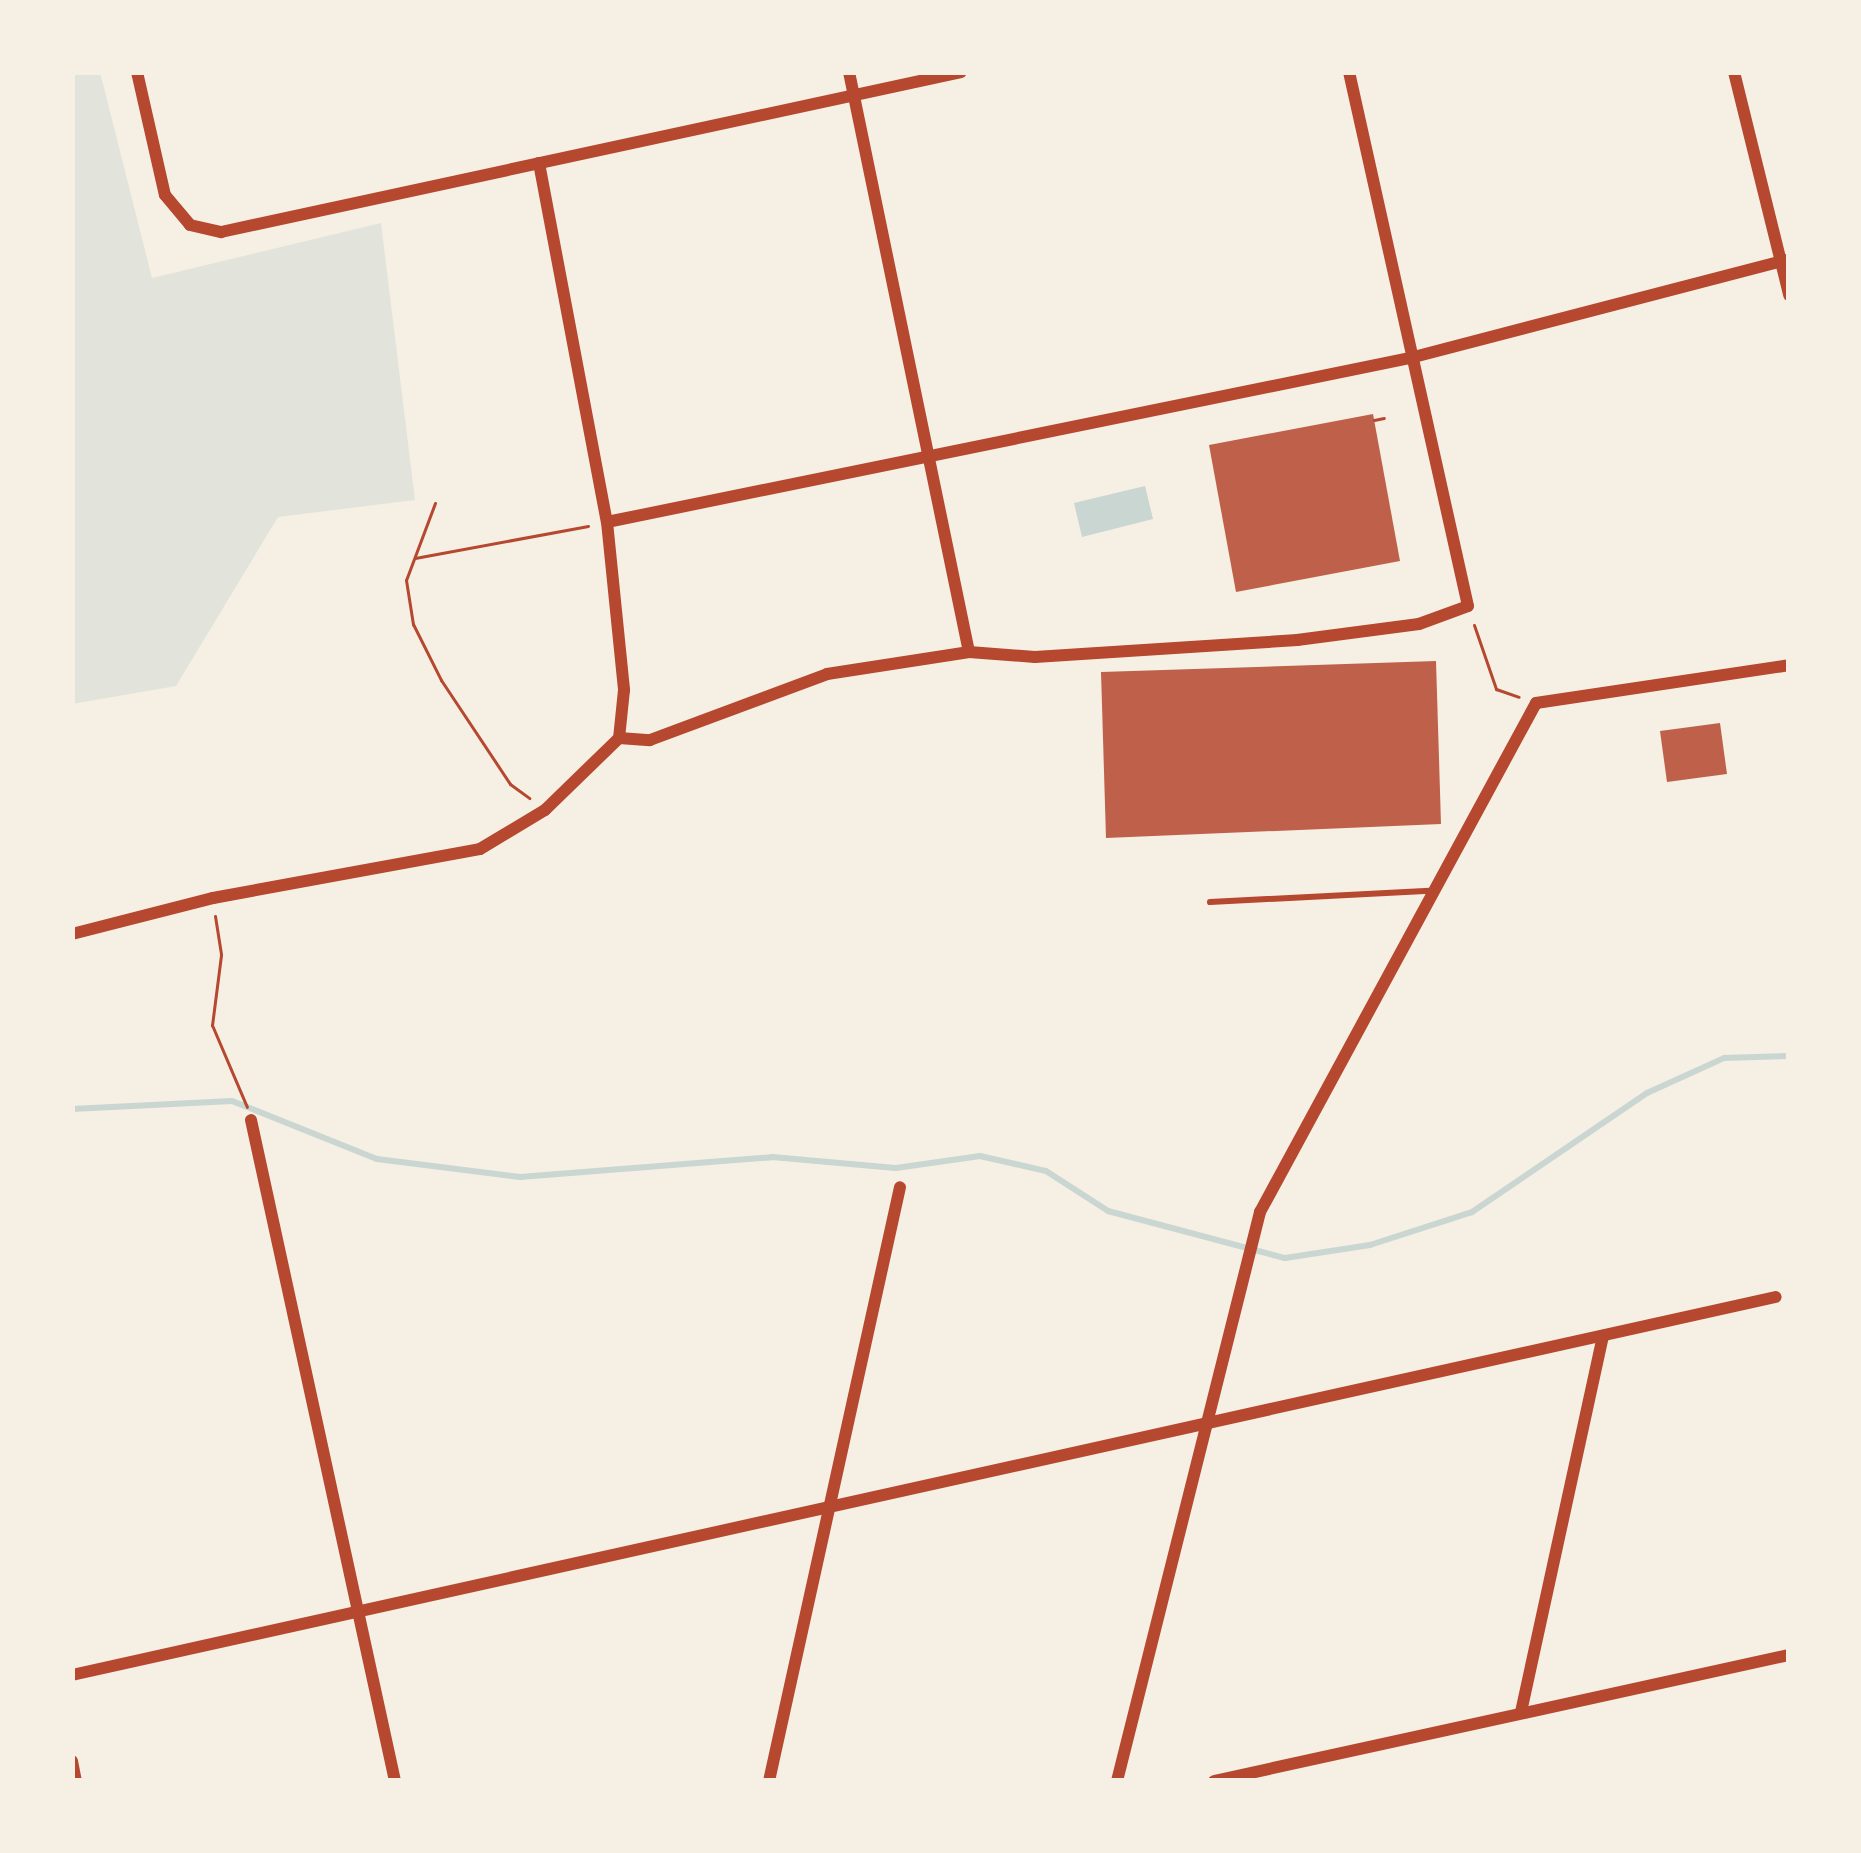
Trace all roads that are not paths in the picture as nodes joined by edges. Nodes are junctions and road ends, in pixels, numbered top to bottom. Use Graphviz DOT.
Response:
graph roads {
  1 [pos="137,72"];
  2 [pos="849,72"];
  3 [pos="961,72"];
  4 [pos="1349,72"];
  5 [pos="1734,72"];
  6 [pos="854,97"];
  7 [pos="539,163"];
  8 [pos="1783,260"];
  9 [pos="1789,295"];
  10 [pos="1410,358"];
  11 [pos="932,458"];
  12 [pos="608,522"];
  13 [pos="969,652"];
  14 [pos="1789,665"];
  15 [pos="619,738"];
  16 [pos="1430,891"];
  17 [pos="1210,902"];
  18 [pos="72,934"];
  19 [pos="251,1120"];
  20 [pos="900,1187"];
  21 [pos="1776,1298"];
  22 [pos="1603,1336"];
  23 [pos="1211,1422"];
  24 [pos="825,1508"];
  25 [pos="358,1611"];
  26 [pos="1789,1655"];
  27 [pos="72,1675"];
  28 [pos="1521,1712"];
  29 [pos="72,1761"];
  30 [pos="76,1781"];
  31 [pos="394,1781"];
  32 [pos="769,1781"];
  33 [pos="1117,1781"];
  34 [pos="1214,1781"];
  1 -- 7 [label="street"];
  2 -- 6 [label="street"];
  3 -- 6 [label="street"];
  4 -- 10 [label="street"];
  5 -- 8 [label="street"];
  6 -- 7 [label="street"];
  6 -- 11 [label="street"];
  7 -- 12 [label="street"];
  8 -- 9 [label="street"];
  8 -- 10 [label="street"];
  10 -- 11 [label="street"];
  10 -- 13 [label="street"];
  11 -- 12 [label="street"];
  11 -- 13 [label="street"];
  12 -- 15 [label="street"];
  13 -- 15 [label="street"];
  14 -- 16 [label="street"];
  15 -- 18 [label="street"];
  16 -- 17 [label="lane"];
  16 -- 23 [label="street"];
  19 -- 25 [label="street"];
  20 -- 24 [label="street"];
  21 -- 22 [label="street"];
  22 -- 23 [label="street"];
  22 -- 28 [label="street"];
  23 -- 24 [label="street"];
  23 -- 33 [label="street"];
  24 -- 25 [label="street"];
  24 -- 32 [label="street"];
  25 -- 27 [label="street"];
  25 -- 31 [label="street"];
  26 -- 28 [label="street"];
  28 -- 34 [label="street"];
  29 -- 30 [label="street"];
}
